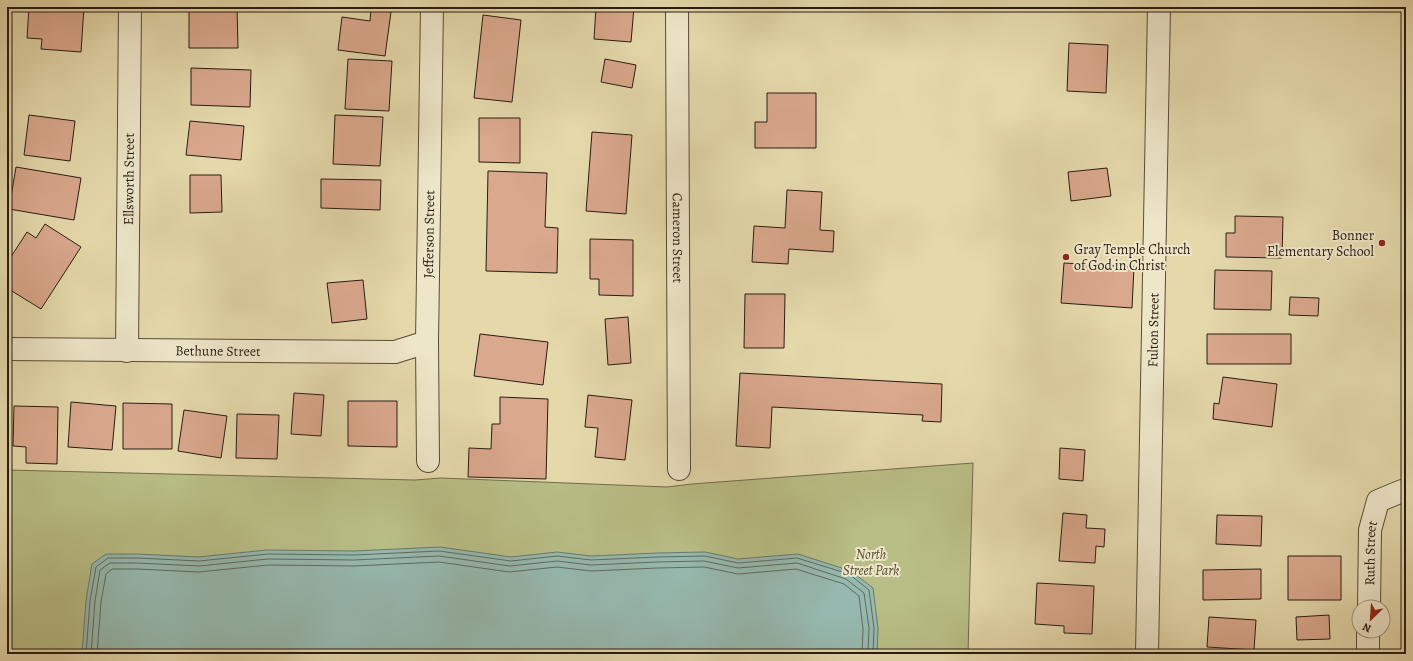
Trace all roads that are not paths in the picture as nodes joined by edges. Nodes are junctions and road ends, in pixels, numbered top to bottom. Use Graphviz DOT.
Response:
graph roads {
  1 [pos="130,7"];
  2 [pos="432,7"];
  3 [pos="677,7"];
  4 [pos="1159,7"];
  5 [pos="427,342"];
  6 [pos="7,349"];
  7 [pos="127,350"];
  8 [pos="428,461"];
  9 [pos="679,469"];
  10 [pos="1406,491"];
  11 [pos="1369,599"];
  12 [pos="1368,639"];
  13 [pos="1147,654"];
  14 [pos="1368,654"];
  1 -- 7 [label="street, Ellsworth Street"];
  2 -- 5 [label="street, Jefferson Street"];
  3 -- 9 [label="street, Cameron Street"];
  4 -- 13 [label="street, Fulton Street"];
  5 -- 7 [label="street, Bethune Street"];
  5 -- 8 [label="street, Jefferson Street"];
  6 -- 7 [label="street, Bethune Street"];
  10 -- 11 [label="street, Ruth Street"];
  12 -- 14 [label="street"];
}
